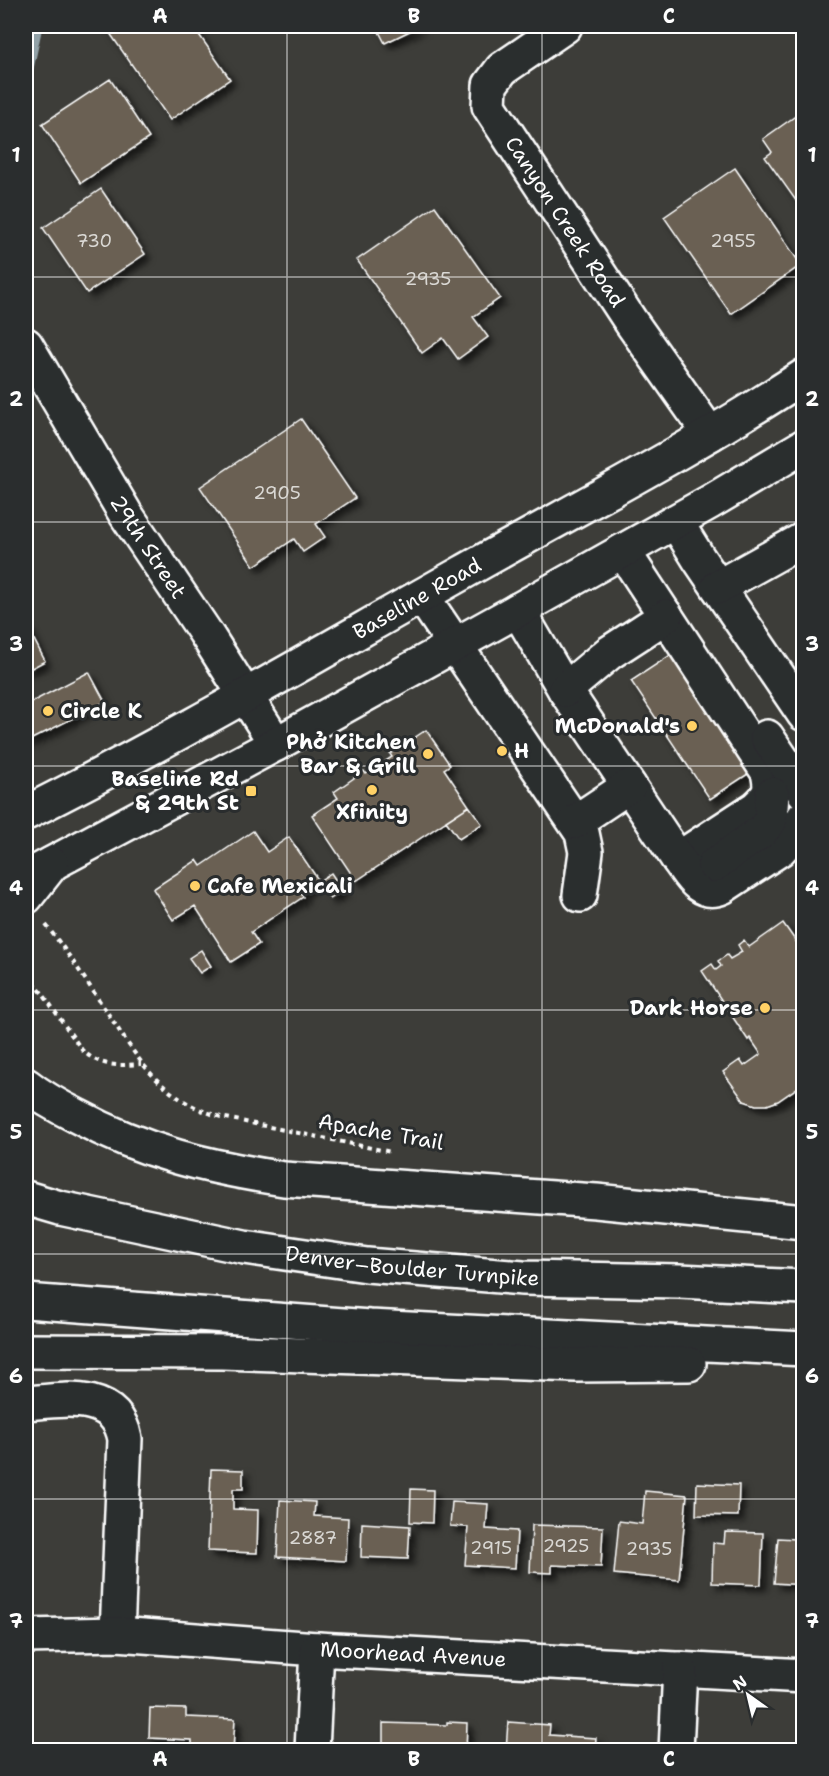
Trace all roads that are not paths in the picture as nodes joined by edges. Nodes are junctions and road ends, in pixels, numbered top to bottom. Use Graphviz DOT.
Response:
graph roads {
  1 [pos="565,26"];
  2 [pos="26,345"];
  3 [pos="804,376"];
  4 [pos="710,434"];
  5 [pos="804,446"];
  6 [pos="676,522"];
  7 [pos="804,539"];
  8 [pos="623,551"];
  9 [pos="718,587"];
  10 [pos="422,596"];
  11 [pos="518,610"];
  12 [pos="666,616"];
  13 [pos="453,644"];
  14 [pos="565,690"];
  15 [pos="245,694"];
  16 [pos="804,714"];
  17 [pos="276,744"];
  18 [pos="629,786"];
  19 [pos="804,792"];
  20 [pos="26,813"];
  21 [pos="804,817"];
  22 [pos="575,822"];
  23 [pos="686,869"];
  24 [pos="39,871"];
  25 [pos="580,895"];
  26 [pos="26,897"];
  27 [pos="26,1065"];
  28 [pos="26,1085"];
  29 [pos="67,1111"];
  30 [pos="26,1198"];
  31 [pos="804,1222"];
  32 [pos="804,1287"];
  33 [pos="26,1301"];
  34 [pos="804,1349"];
  35 [pos="26,1351"];
  36 [pos="804,1364"];
  37 [pos="26,1403"];
  38 [pos="117,1634"];
  39 [pos="26,1636"];
  40 [pos="317,1649"];
  41 [pos="680,1669"];
  42 [pos="804,1676"];
  43 [pos="312,1750"];
  44 [pos="676,1750"];
  1 -- 4 [label="main road, Canyon Creek Road"];
  2 -- 15 [label="main road, 29th Street"];
  3 -- 4 [label="main road, Baseline Road"];
  4 -- 10 [label="main road, Baseline Road"];
  5 -- 6 [label="main road"];
  6 -- 8 [label="main road"];
  6 -- 9 [label="main road"];
  7 -- 9 [label="main road"];
  8 -- 11 [label="main road"];
  8 -- 12 [label="main road"];
  9 -- 16 [label="main road"];
  10 -- 13 [label="main road"];
  10 -- 15 [label="main road, Baseline Road"];
  11 -- 13 [label="main road"];
  11 -- 14 [label="main road"];
  12 -- 14 [label="main road"];
  12 -- 19 [label="main road"];
  12 -- 23 [label="main road"];
  13 -- 17 [label="main road"];
  13 -- 22 [label="main road"];
  14 -- 18 [label="main road"];
  15 -- 17 [label="main road, 29th Street"];
  15 -- 20 [label="main road, Baseline Road"];
  17 -- 24 [label="main road"];
  18 -- 22 [label="main road"];
  18 -- 23 [label="main road"];
  21 -- 23 [label="main road"];
  22 -- 25 [label="main road"];
  24 -- 26 [label="main road"];
  27 -- 29 [label="main road"];
  28 -- 29 [label="main road"];
  29 -- 31 [label="main road"];
  30 -- 32 [label="main road, Denver–Boulder Turnpike"];
  33 -- 34 [label="main road"];
  35 -- 36 [label="main road"];
  37 -- 38 [label="main road"];
  38 -- 39 [label="main road, Moorhead Avenue"];
  38 -- 40 [label="main road, Moorhead Avenue"];
  40 -- 41 [label="main road, Moorhead Avenue"];
  40 -- 43 [label="main road"];
  41 -- 42 [label="main road, Moorhead Avenue"];
  41 -- 44 [label="main road"];
}
